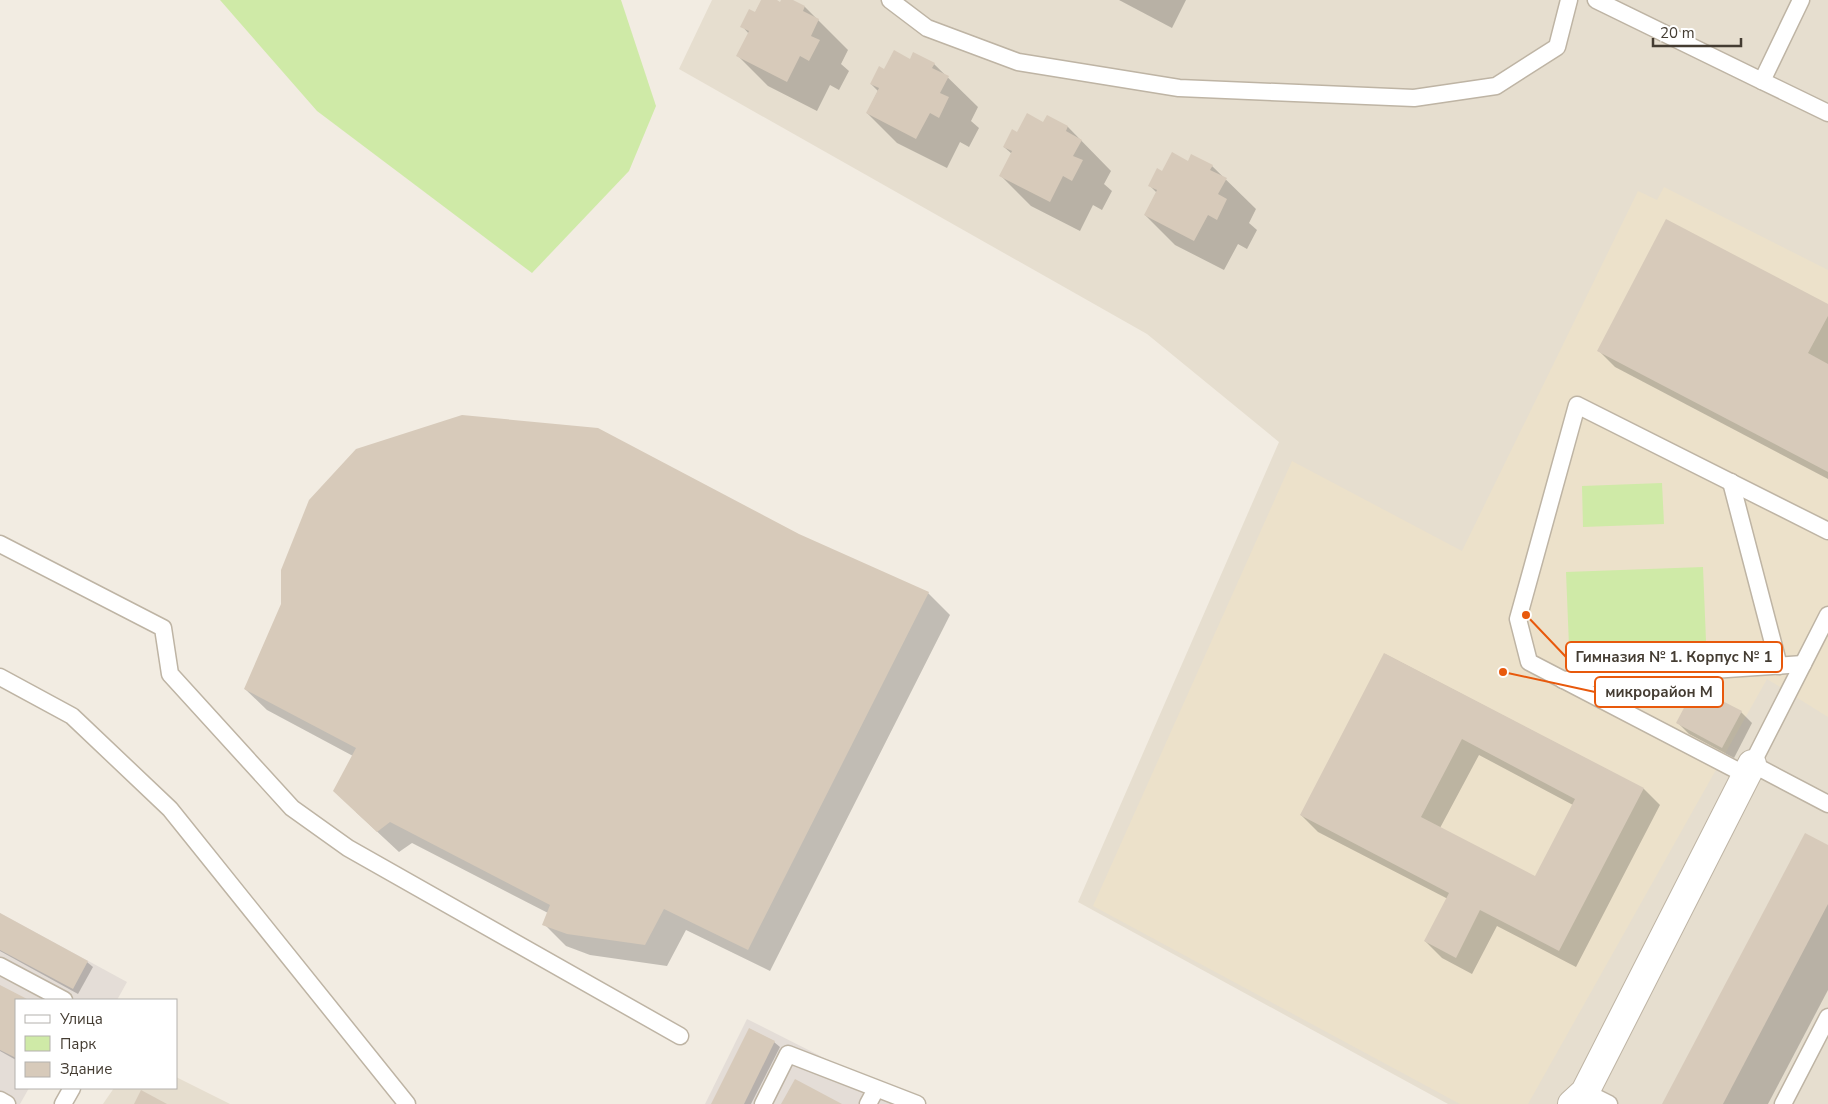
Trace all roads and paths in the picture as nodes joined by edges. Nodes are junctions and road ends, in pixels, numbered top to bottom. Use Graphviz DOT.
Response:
graph roads {
  1 [pos="890,0"];
  2 [pos="1569,0"];
  3 [pos="1596,0"];
  4 [pos="1801,0"];
  5 [pos="1762,81"];
  6 [pos="1828,113"];
  7 [pos="1731,482"];
  8 [pos="1828,531"];
  9 [pos="0,544"];
  10 [pos="1828,615"];
  11 [pos="1803,664"];
  12 [pos="1779,666"];
  13 [pos="0,676"];
  14 [pos="1563,680"];
  15 [pos="1749,769"];
  16 [pos="1828,804"];
  17 [pos="0,966"];
  18 [pos="62,999"];
  19 [pos="1828,1017"];
  20 [pos="680,1036"];
  21 [pos="71,1089"];
  22 [pos="876,1089"];
  23 [pos="1579,1098"];
  24 [pos="0,1100"];
  25 [pos="7,1104"];
  26 [pos="63,1104"];
  27 [pos="407,1104"];
  28 [pos="763,1104"];
  29 [pos="868,1104"];
  30 [pos="917,1104"];
  31 [pos="1609,1104"];
  32 [pos="1783,1104"];
  1 -- 2 [label="lane"];
  3 -- 5 [label="lane"];
  4 -- 5 [label="lane"];
  5 -- 6 [label="lane"];
  7 -- 8 [label="lane"];
  7 -- 12 [label="lane"];
  7 -- 14 [label="lane"];
  9 -- 20 [label="lane"];
  10 -- 11 [label="lane"];
  11 -- 12 [label="lane"];
  11 -- 15 [label="lane"];
  12 -- 14 [label="lane"];
  13 -- 27 [label="lane"];
  14 -- 15 [label="lane"];
  15 -- 16 [label="lane"];
  15 -- 23 [label="street"];
  17 -- 18 [label="lane"];
  19 -- 32 [label="lane"];
  21 -- 26 [label="lane"];
  22 -- 28 [label="lane"];
  22 -- 29 [label="lane"];
  22 -- 30 [label="lane"];
  23 -- 31 [label="lane"];
  24 -- 25 [label="lane"];
}
